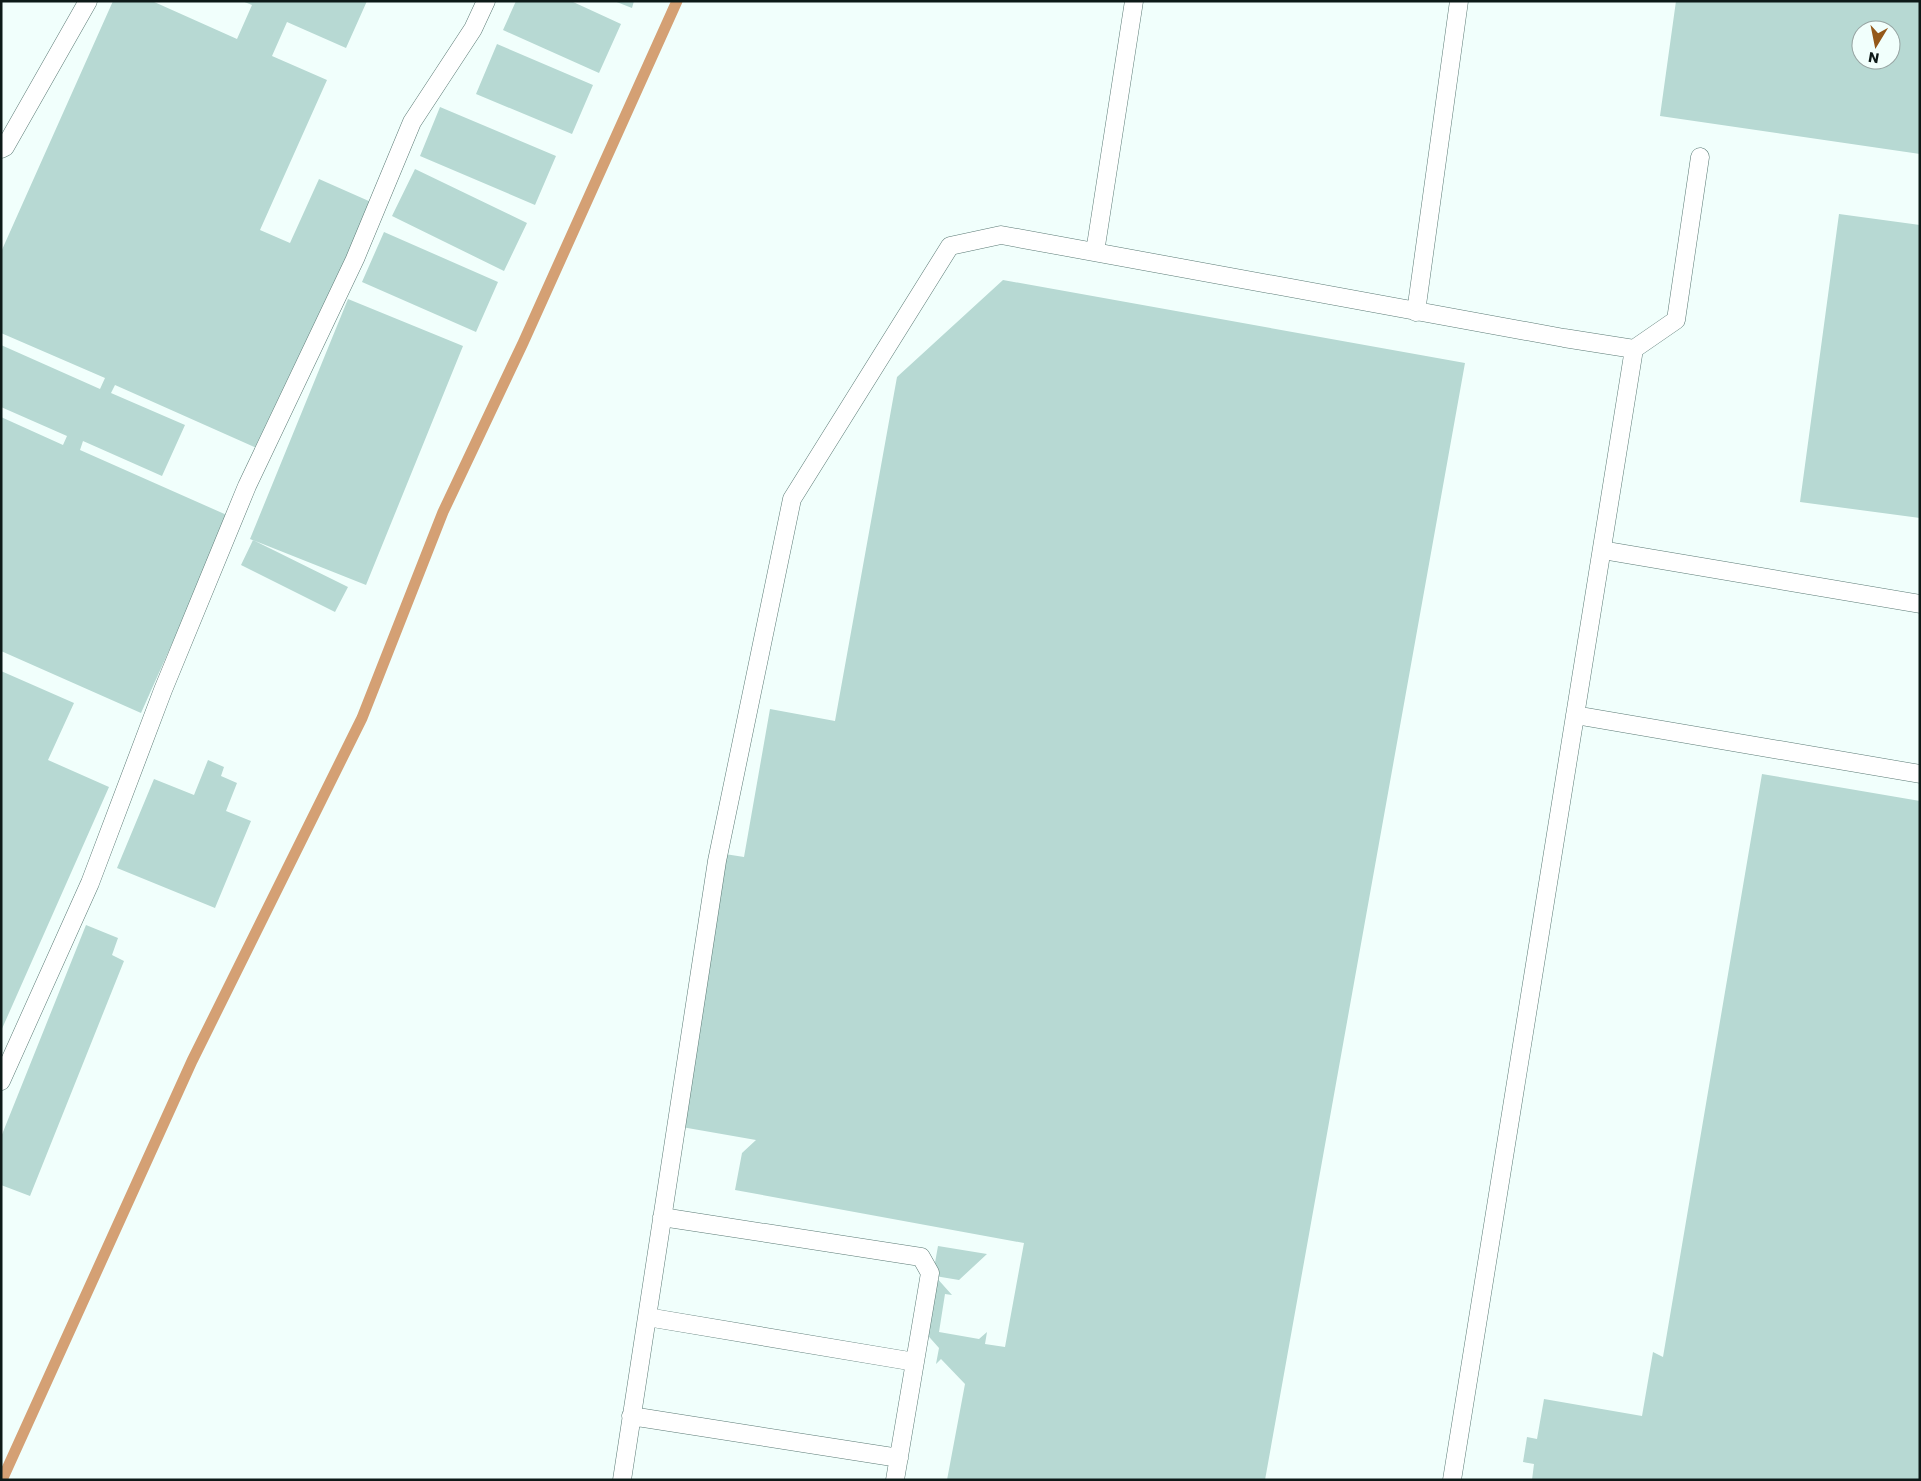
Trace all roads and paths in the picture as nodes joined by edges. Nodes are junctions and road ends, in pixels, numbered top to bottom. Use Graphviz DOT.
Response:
graph roads {
  1 [pos="88,1"];
  2 [pos="486,1"];
  3 [pos="1134,1"];
  4 [pos="1459,1"];
  5 [pos="1,149"];
  6 [pos="1700,157"];
  7 [pos="1095,252"];
  8 [pos="1416,312"];
  9 [pos="1634,349"];
  10 [pos="1602,550"];
  11 [pos="1920,604"];
  12 [pos="1575,715"];
  13 [pos="1920,774"];
  14 [pos="1,1081"];
  15 [pos="662,1217"];
  16 [pos="646,1317"];
  17 [pos="915,1362"];
  18 [pos="632,1416"];
  19 [pos="899,1458"];
  20 [pos="622,1480"];
  21 [pos="895,1480"];
  22 [pos="1452,1480"];
  1 -- 5 [label="lane"];
  2 -- 14 [label="lane"];
  3 -- 7 [label="lane"];
  4 -- 8 [label="lane"];
  6 -- 9 [label="lane"];
  7 -- 8 [label="lane"];
  7 -- 15 [label="lane"];
  8 -- 9 [label="lane"];
  9 -- 10 [label="lane"];
  10 -- 11 [label="lane"];
  10 -- 12 [label="lane"];
  12 -- 13 [label="lane"];
  12 -- 22 [label="lane"];
  15 -- 16 [label="lane"];
  15 -- 17 [label="lane"];
  16 -- 17 [label="lane"];
  16 -- 18 [label="lane"];
  17 -- 19 [label="lane"];
  18 -- 19 [label="lane"];
  18 -- 20 [label="lane"];
  19 -- 21 [label="lane"];
}
